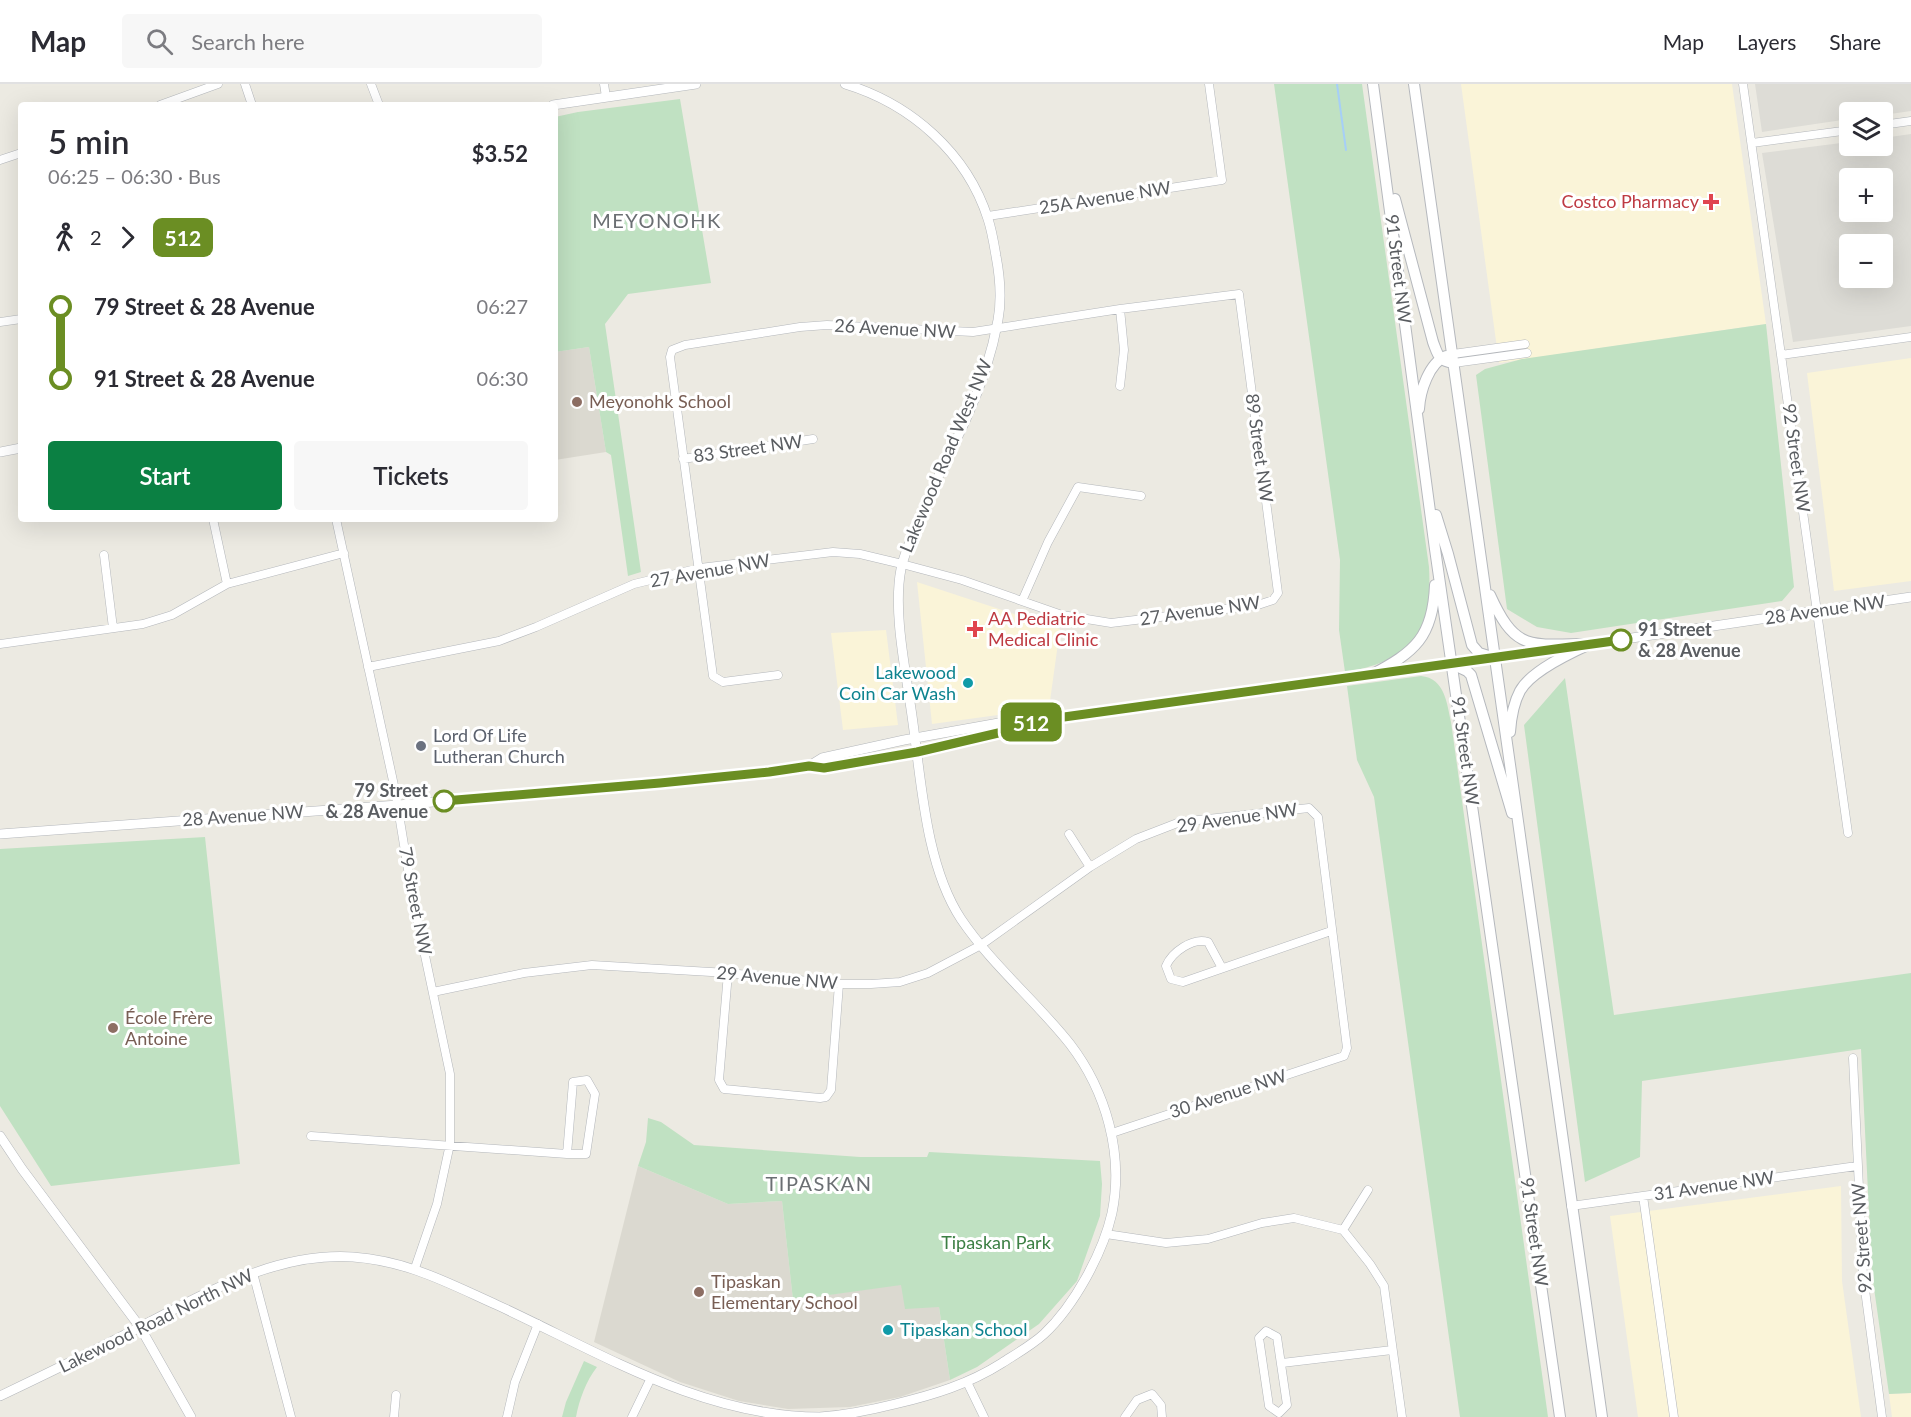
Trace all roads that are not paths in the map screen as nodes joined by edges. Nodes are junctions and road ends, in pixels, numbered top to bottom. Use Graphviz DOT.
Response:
graph roads {
  1 [pos="218,84"];
  2 [pos="245,84"];
  3 [pos="371,84"];
  4 [pos="604,84"];
  5 [pos="696,84"];
  6 [pos="845,84"];
  7 [pos="1209,84"];
  8 [pos="1373,84"];
  9 [pos="1414,84"];
  10 [pos="1743,84"];
  11 [pos="606,97"];
  12 [pos="168,102"];
  13 [pos="251,102"];
  14 [pos="378,102"];
  15 [pos="558,104"];
  16 [pos="1911,121"];
  17 [pos="1893,123"];
  18 [pos="1839,131"];
  19 [pos="1752,143"];
  20 [pos="1383,150"];
  21 [pos="18,154"];
  22 [pos="0,160"];
  23 [pos="988,216"];
  24 [pos="1239,294"];
  25 [pos="1120,309"];
  26 [pos="18,319"];
  27 [pos="0,322"];
  28 [pos="996,329"];
  29 [pos="1911,337"];
  30 [pos="1526,344"];
  31 [pos="672,350"];
  32 [pos="1527,353"];
  33 [pos="1781,355"];
  34 [pos="1440,358"];
  35 [pos="1453,359"];
  36 [pos="1120,386"];
  37 [pos="813,440"];
  38 [pos="18,449"];
  39 [pos="1421,450"];
  40 [pos="0,452"];
  41 [pos="683,459"];
  42 [pos="1428,492"];
  43 [pos="1142,496"];
  44 [pos="214,522"];
  45 [pos="337,522"];
  46 [pos="1435,549"];
  47 [pos="344,553"];
  48 [pos="104,555"];
  49 [pos="902,564"];
  50 [pos="700,568"];
  51 [pos="1484,582"];
  52 [pos="227,584"];
  53 [pos="1911,597"];
  54 [pos="1273,600"];
  55 [pos="1022,601"];
  56 [pos="1817,611"];
  57 [pos="113,628"];
  58 [pos="0,644"];
  59 [pos="1590,644"];
  60 [pos="1495,658"];
  61 [pos="1452,664"];
  62 [pos="368,667"];
  63 [pos="778,675"];
  64 [pos="1371,675"];
  65 [pos="1026,723"];
  66 [pos="916,738"];
  67 [pos="1508,751"];
  68 [pos="917,752"];
  69 [pos="809,766"];
  70 [pos="398,805"];
  71 [pos="1518,827"];
  72 [pos="1848,833"];
  73 [pos="0,834"];
  74 [pos="1069,834"];
  75 [pos="1090,867"];
  76 [pos="1331,931"];
  77 [pos="981,945"];
  78 [pos="1222,968"];
  79 [pos="728,973"];
  80 [pos="839,984"];
  81 [pos="432,992"];
  82 [pos="1853,1058"];
  83 [pos="1112,1133"];
  84 [pos="0,1136"];
  85 [pos="311,1136"];
  86 [pos="450,1144"];
  87 [pos="567,1154"];
  88 [pos="1857,1166"];
  89 [pos="1368,1190"];
  90 [pos="1643,1196"];
  91 [pos="1571,1206"];
  92 [pos="1343,1230"];
  93 [pos="1106,1234"];
  94 [pos="415,1268"];
  95 [pos="253,1273"];
  96 [pos="1083,1283"];
  97 [pos="1543,1297"];
  98 [pos="538,1324"];
  99 [pos="140,1327"];
  100 [pos="1392,1350"];
  101 [pos="1282,1363"];
  102 [pos="650,1380"];
  103 [pos="967,1382"];
  104 [pos="396,1395"];
  105 [pos="0,1396"];
  106 [pos="191,1417"];
  107 [pos="291,1417"];
  108 [pos="394,1417"];
  109 [pos="507,1417"];
  110 [pos="632,1417"];
  111 [pos="785,1417"];
  112 [pos="984,1417"];
  113 [pos="1125,1417"];
  114 [pos="1162,1417"];
  115 [pos="1402,1417"];
  116 [pos="1560,1417"];
  117 [pos="1568,1417"];
  118 [pos="1602,1417"];
  119 [pos="1674,1417"];
  120 [pos="1882,1417"];
  1 -- 12 [label="street"];
  2 -- 13 [label="street"];
  3 -- 14 [label="street"];
  4 -- 11 [label="street"];
  5 -- 11 [label="street"];
  6 -- 23 [label="street, Lakewood Road West NW"];
  7 -- 23 [label="street, 25A Avenue NW"];
  8 -- 20 [label="main road, 91 Street NW"];
  9 -- 35 [label="main road"];
  10 -- 19 [label="street, 92 Street NW"];
  11 -- 15 [label="street"];
  16 -- 17 [label="street"];
  18 -- 19 [label="street"];
  19 -- 33 [label="street, 92 Street NW"];
  20 -- 34 [label="main road"];
  20 -- 39 [label="main road, 91 Street NW"];
  21 -- 22 [label="street"];
  23 -- 28 [label="street, Lakewood Road West NW"];
  24 -- 25 [label="street, 26 Avenue NW"];
  24 -- 54 [label="street, 89 Street NW"];
  25 -- 28 [label="street, 26 Avenue NW"];
  25 -- 36 [label="street"];
  26 -- 27 [label="street"];
  28 -- 31 [label="street, 26 Avenue NW"];
  28 -- 49 [label="street, Lakewood Road West NW"];
  29 -- 33 [label="street"];
  30 -- 35 [label="street"];
  31 -- 41 [label="street, 83 Street NW"];
  32 -- 35 [label="street"];
  33 -- 56 [label="street, 92 Street NW"];
  34 -- 35 [label="main road"];
  34 -- 39 [label="main road"];
  35 -- 51 [label="main road"];
  37 -- 41 [label="street, 83 Street NW"];
  38 -- 40 [label="street"];
  39 -- 42 [label="main road, 91 Street NW"];
  41 -- 50 [label="street, 83 Street NW"];
  42 -- 46 [label="main road, 91 Street NW"];
  42 -- 60 [label="main road"];
  43 -- 55 [label="street"];
  44 -- 52 [label="street"];
  45 -- 47 [label="street, 79 Street NW"];
  46 -- 61 [label="main road, 91 Street NW"];
  46 -- 64 [label="main road"];
  47 -- 52 [label="street"];
  47 -- 62 [label="street, 79 Street NW"];
  48 -- 57 [label="street"];
  49 -- 50 [label="street, 27 Avenue NW"];
  49 -- 55 [label="street, 27 Avenue NW"];
  49 -- 66 [label="street, Lakewood Road West NW"];
  50 -- 62 [label="street, 27 Avenue NW"];
  50 -- 63 [label="street, 83 Street NW"];
  51 -- 59 [label="main road"];
  51 -- 60 [label="main road"];
  52 -- 57 [label="street"];
  53 -- 56 [label="street, 28 Avenue NW"];
  54 -- 55 [label="street, 27 Avenue NW"];
  56 -- 59 [label="street, 28 Avenue NW"];
  56 -- 72 [label="street, 92 Street NW"];
  57 -- 58 [label="street"];
  59 -- 60 [label="street, 28 Avenue NW"];
  59 -- 67 [label="main road"];
  60 -- 61 [label="street, 28 Avenue NW"];
  60 -- 67 [label="main road"];
  61 -- 64 [label="street, 28 Avenue NW"];
  61 -- 71 [label="main road"];
  61 -- 97 [label="main road, 91 Street NW"];
  62 -- 70 [label="street, 79 Street NW"];
  64 -- 65 [label="street, 28 Avenue NW"];
  65 -- 66 [label="street, 28 Avenue NW"];
  65 -- 68 [label="street, 28 Avenue NW"];
  66 -- 68 [label="street, Lakewood Road West NW"];
  66 -- 69 [label="street, 28 Avenue NW"];
  67 -- 71 [label="main road"];
  68 -- 69 [label="street, 28 Avenue NW"];
  68 -- 77 [label="street, Lakewood Road West NW"];
  69 -- 70 [label="street, 28 Avenue NW"];
  70 -- 73 [label="street, 28 Avenue NW"];
  70 -- 81 [label="street, 79 Street NW"];
  71 -- 91 [label="main road"];
  74 -- 75 [label="street"];
  75 -- 76 [label="street, 29 Avenue NW"];
  75 -- 77 [label="street, 29 Avenue NW"];
  76 -- 78 [label="street"];
  76 -- 83 [label="street, 30 Avenue NW"];
  77 -- 80 [label="street, 29 Avenue NW"];
  77 -- 83 [label="street, Lakewood Road West NW"];
  78 -- 78 [label="street"];
  79 -- 80 [label="street, 29 Avenue NW"];
  79 -- 80 [label="street"];
  79 -- 81 [label="street, 29 Avenue NW"];
  81 -- 86 [label="street, 79 Street NW"];
  82 -- 88 [label="street, 92 Street NW"];
  83 -- 93 [label="street, Lakewood Road West NW"];
  84 -- 99 [label="street"];
  85 -- 86 [label="street"];
  86 -- 87 [label="street"];
  86 -- 94 [label="street, 79 Street NW"];
  87 -- 87 [label="street"];
  88 -- 90 [label="street, 31 Avenue NW"];
  88 -- 120 [label="street, 92 Street NW"];
  89 -- 92 [label="street"];
  90 -- 91 [label="street, 31 Avenue NW"];
  90 -- 119 [label="street"];
  91 -- 118 [label="main road"];
  92 -- 93 [label="street"];
  92 -- 100 [label="street"];
  93 -- 96 [label="street, Lakewood Road West NW"];
  94 -- 95 [label="street, Lakewood Road North NW"];
  94 -- 98 [label="street, Lakewood Road North NW"];
  95 -- 99 [label="street, Lakewood Road North NW"];
  95 -- 107 [label="street"];
  96 -- 103 [label="street, Lakewood Road North NW"];
  97 -- 116 [label="main road, 91 Street NW"];
  97 -- 117 [label="main road"];
  98 -- 102 [label="street, Lakewood Road North NW"];
  98 -- 109 [label="street"];
  99 -- 105 [label="street, Lakewood Road North NW"];
  99 -- 106 [label="street"];
  100 -- 101 [label="street"];
  100 -- 115 [label="street"];
  101 -- 101 [label="street"];
  102 -- 110 [label="street"];
  102 -- 111 [label="street, Lakewood Road North NW"];
  103 -- 111 [label="street, Lakewood Road North NW"];
  103 -- 112 [label="street"];
  104 -- 108 [label="street"];
  113 -- 114 [label="street"];
}
